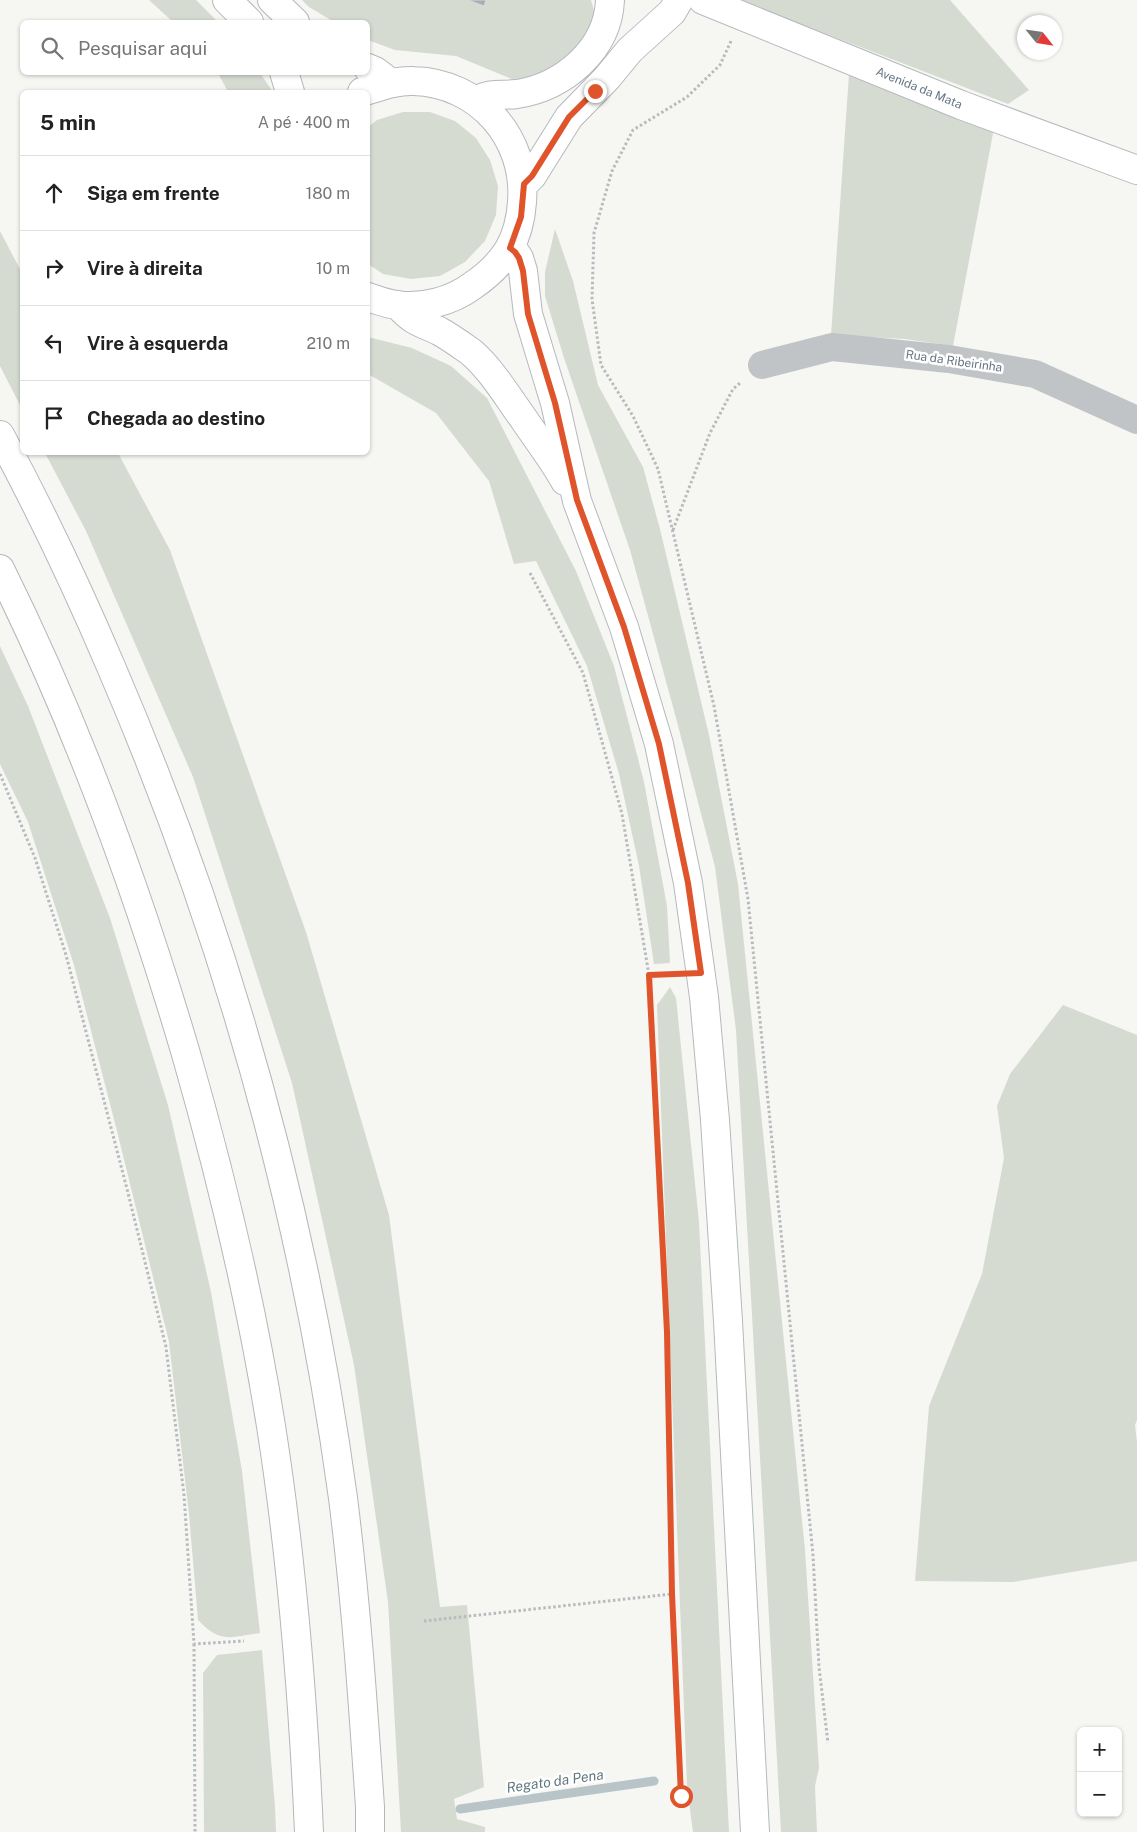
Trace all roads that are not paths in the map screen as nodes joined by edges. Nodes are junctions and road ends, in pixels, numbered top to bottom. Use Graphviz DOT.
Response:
graph roads {
  1 [pos="227,0"];
  2 [pos="272,0"];
  3 [pos="610,0"];
  4 [pos="679,0"];
  5 [pos="703,0"];
  6 [pos="247,20"];
  7 [pos="293,20"];
  8 [pos="370,69"];
  9 [pos="285,75"];
  10 [pos="391,83"];
  11 [pos="289,90"];
  12 [pos="368,90"];
  13 [pos="475,101"];
  14 [pos="1137,170"];
  15 [pos="524,184"];
  16 [pos="510,248"];
  17 [pos="370,298"];
  18 [pos="398,305"];
  19 [pos="762,365"];
  20 [pos="1137,420"];
  21 [pos="0,435"];
  22 [pos="577,500"];
  23 [pos="0,569"];
  24 [pos="309,1832"];
  25 [pos="370,1832"];
  26 [pos="755,1832"];
  1 -- 6 [label="main road"];
  2 -- 7 [label="main road"];
  3 -- 13 [label="main road"];
  4 -- 15 [label="main road"];
  5 -- 14 [label="main road, Avenida da Mata"];
  8 -- 10 [label="main road"];
  9 -- 11 [label="main road"];
  10 -- 12 [label="main road"];
  10 -- 13 [label="main road"];
  13 -- 15 [label="main road"];
  15 -- 16 [label="main road"];
  16 -- 18 [label="main road"];
  16 -- 22 [label="main road"];
  17 -- 18 [label="main road"];
  18 -- 22 [label="main road"];
  19 -- 20 [label="street, Rua da Ribeirinha"];
  21 -- 25 [label="main road"];
  22 -- 26 [label="main road"];
  23 -- 24 [label="main road"];
}
